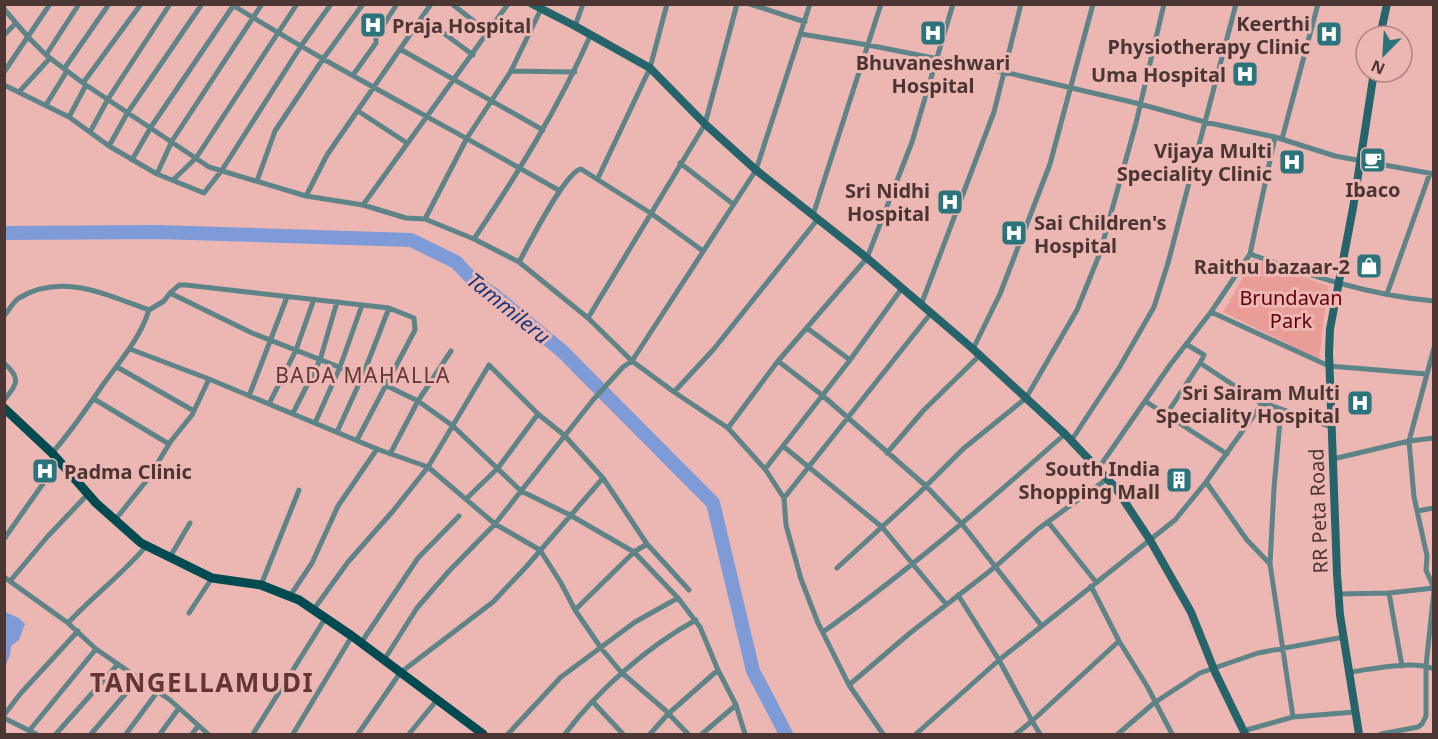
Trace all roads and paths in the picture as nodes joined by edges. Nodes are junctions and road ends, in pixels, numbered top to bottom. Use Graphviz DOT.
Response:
graph roads {
  1 [pos="50,4"];
  2 [pos="80,4"];
  3 [pos="109,4"];
  4 [pos="141,4"];
  5 [pos="170,4"];
  6 [pos="202,4"];
  7 [pos="262,4"];
  8 [pos="297,4"];
  9 [pos="331,4"];
  10 [pos="363,4"];
  11 [pos="397,4"];
  12 [pos="431,4"];
  13 [pos="452,4"];
  14 [pos="508,4"];
  15 [pos="532,4"];
  16 [pos="583,4"];
  17 [pos="667,4"];
  18 [pos="737,4"];
  19 [pos="750,4"];
  20 [pos="810,4"];
  21 [pos="881,4"];
  22 [pos="952,4"];
  23 [pos="1021,4"];
  24 [pos="1093,4"];
  25 [pos="1164,4"];
  26 [pos="1236,4"];
  27 [pos="1318,4"];
  28 [pos="1387,4"];
  29 [pos="232,5"];
  30 [pos="5,6"];
  31 [pos="541,9"];
  32 [pos="422,17"];
  33 [pos="253,18"];
  34 [pos="805,22"];
  35 [pos="16,23"];
  36 [pos="1383,24"];
  37 [pos="575,26"];
  38 [pos="278,33"];
  39 [pos="489,33"];
  40 [pos="591,34"];
  41 [pos="801,34"];
  42 [pos="4,35"];
  43 [pos="28,38"];
  44 [pos="868,45"];
  45 [pos="301,46"];
  46 [pos="400,50"];
  47 [pos="473,55"];
  48 [pos="48,57"];
  49 [pos="936,58"];
  50 [pos="323,59"];
  51 [pos="650,68"];
  52 [pos="66,70"];
  53 [pos="511,71"];
  54 [pos="4,72"];
  55 [pos="575,72"];
  56 [pos="1004,72"];
  57 [pos="353,75"];
  58 [pos="454,80"];
  59 [pos="85,84"];
  60 [pos="1372,84"];
  61 [pos="4,85"];
  62 [pos="1070,87"];
  63 [pos="375,89"];
  64 [pos="20,92"];
  65 [pos="108,99"];
  66 [pos="490,100"];
  67 [pos="1140,104"];
  68 [pos="45,105"];
  69 [pos="358,111"];
  70 [pos="128,112"];
  71 [pos="427,115"];
  72 [pos="69,117"];
  73 [pos="1205,122"];
  74 [pos="705,124"];
  75 [pos="152,127"];
  76 [pos="543,130"];
  77 [pos="90,132"];
  78 [pos="1275,137"];
  79 [pos="467,138"];
  80 [pos="1282,139"];
  81 [pos="172,141"];
  82 [pos="407,143"];
  83 [pos="109,146"];
  84 [pos="196,158"];
  85 [pos="132,159"];
  86 [pos="1360,161"];
  87 [pos="680,163"];
  88 [pos="520,168"];
  89 [pos="222,170"];
  90 [pos="756,170"];
  91 [pos="1432,173"];
  92 [pos="157,174"];
  93 [pos="598,178"];
  94 [pos="173,180"];
  95 [pos="257,181"];
  96 [pos="560,191"];
  97 [pos="306,196"];
  98 [pos="733,204"];
  99 [pos="363,205"];
  100 [pos="652,214"];
  101 [pos="816,217"];
  102 [pos="425,219"];
  103 [pos="474,239"];
  104 [pos="703,251"];
  105 [pos="1250,254"];
  106 [pos="867,258"];
  107 [pos="519,262"];
  108 [pos="1338,282"];
  109 [pos="902,288"];
  110 [pos="170,293"];
  111 [pos="1387,294"];
  112 [pos="287,297"];
  113 [pos="314,299"];
  114 [pos="1434,301"];
  115 [pos="336,302"];
  116 [pos="362,305"];
  117 [pos="921,305"];
  118 [pos="389,308"];
  119 [pos="149,310"];
  120 [pos="1211,312"];
  121 [pos="931,313"];
  122 [pos="4,316"];
  123 [pos="588,318"];
  124 [pos="807,328"];
  125 [pos="271,340"];
  126 [pos="1186,344"];
  127 [pos="1434,348"];
  128 [pos="130,349"];
  129 [pos="296,350"];
  130 [pos="451,351"];
  131 [pos="977,352"];
  132 [pos="320,360"];
  133 [pos="850,360"];
  134 [pos="632,361"];
  135 [pos="778,361"];
  136 [pos="4,363"];
  137 [pos="1200,363"];
  138 [pos="1329,366"];
  139 [pos="117,367"];
  140 [pos="340,367"];
  141 [pos="1426,374"];
  142 [pos="363,375"];
  143 [pos="209,379"];
  144 [pos="385,385"];
  145 [pos="674,392"];
  146 [pos="822,395"];
  147 [pos="249,396"];
  148 [pos="1026,398"];
  149 [pos="93,399"];
  150 [pos="4,400"];
  151 [pos="418,401"];
  152 [pos="1145,401"];
  153 [pos="269,404"];
  154 [pos="1262,404"];
  155 [pos="4,408"];
  156 [pos="1281,410"];
  157 [pos="194,411"];
  158 [pos="293,413"];
  159 [pos="538,414"];
  160 [pos="1166,415"];
  161 [pos="848,417"];
  162 [pos="315,423"];
  163 [pos="453,426"];
  164 [pos="728,428"];
  165 [pos="1331,428"];
  166 [pos="336,432"];
  167 [pos="564,435"];
  168 [pos="1068,437"];
  169 [pos="1434,438"];
  170 [pos="357,440"];
  171 [pos="1409,441"];
  172 [pos="169,444"];
  173 [pos="783,446"];
  174 [pos="377,449"];
  175 [pos="887,453"];
  176 [pos="390,454"];
  177 [pos="1227,454"];
  178 [pos="56,457"];
  179 [pos="1333,459"];
  180 [pos="809,466"];
  181 [pos="428,468"];
  182 [pos="498,468"];
  183 [pos="765,469"];
  184 [pos="1098,469"];
  185 [pos="603,478"];
  186 [pos="1107,478"];
  187 [pos="1206,482"];
  188 [pos="926,486"];
  189 [pos="298,490"];
  190 [pos="521,491"];
  191 [pos="88,494"];
  192 [pos="783,498"];
  193 [pos="466,499"];
  194 [pos="1434,508"];
  195 [pos="1417,511"];
  196 [pos="570,515"];
  197 [pos="459,516"];
  198 [pos="115,520"];
  199 [pos="1048,522"];
  200 [pos="190,523"];
  201 [pos="495,524"];
  202 [pos="962,524"];
  203 [pos="882,527"];
  204 [pos="4,539"];
  205 [pos="1150,540"];
  206 [pos="647,544"];
  207 [pos="147,545"];
  208 [pos="540,550"];
  209 [pos="634,552"];
  210 [pos="170,557"];
  211 [pos="912,563"];
  212 [pos="1270,564"];
  213 [pos="995,567"];
  214 [pos="837,568"];
  215 [pos="4,577"];
  216 [pos="212,578"];
  217 [pos="11,580"];
  218 [pos="1093,584"];
  219 [pos="261,585"];
  220 [pos="1434,589"];
  221 [pos="689,590"];
  222 [pos="1389,593"];
  223 [pos="1339,594"];
  224 [pos="958,595"];
  225 [pos="290,596"];
  226 [pos="678,598"];
  227 [pos="946,604"];
  228 [pos="314,609"];
  229 [pos="575,610"];
  230 [pos="189,613"];
  231 [pos="326,617"];
  232 [pos="696,620"];
  233 [pos="68,622"];
  234 [pos="1041,625"];
  235 [pos="78,631"];
  236 [pos="823,632"];
  237 [pos="352,636"];
  238 [pos="1344,637"];
  239 [pos="1119,641"];
  240 [pos="361,643"];
  241 [pos="1281,647"];
  242 [pos="601,648"];
  243 [pos="96,649"];
  244 [pos="384,660"];
  245 [pos="999,660"];
  246 [pos="118,664"];
  247 [pos="1402,666"];
  248 [pos="1426,666"];
  249 [pos="1214,669"];
  250 [pos="1434,669"];
  251 [pos="718,670"];
  252 [pos="621,672"];
  253 [pos="1350,672"];
  254 [pos="400,673"];
  255 [pos="139,678"];
  256 [pos="849,685"];
  257 [pos="158,691"];
  258 [pos="437,700"];
  259 [pos="593,702"];
  260 [pos="1154,703"];
  261 [pos="736,705"];
  262 [pos="179,708"];
  263 [pos="1355,712"];
  264 [pos="668,714"];
  265 [pos="4,717"];
  266 [pos="1293,717"];
  267 [pos="1032,721"];
  268 [pos="198,726"];
  269 [pos="29,731"];
  270 [pos="1244,733"];
  271 [pos="36,735"];
  272 [pos="56,735"];
  273 [pos="91,735"];
  274 [pos="126,735"];
  275 [pos="160,735"];
  276 [pos="192,735"];
  277 [pos="208,735"];
  278 [pos="253,735"];
  279 [pos="293,735"];
  280 [pos="357,735"];
  281 [pos="409,735"];
  282 [pos="483,735"];
  283 [pos="508,735"];
  284 [pos="565,735"];
  285 [pos="623,735"];
  286 [pos="650,735"];
  287 [pos="688,735"];
  288 [pos="702,735"];
  289 [pos="745,735"];
  290 [pos="883,735"];
  291 [pos="916,735"];
  292 [pos="1016,735"];
  293 [pos="1040,735"];
  294 [pos="1118,735"];
  295 [pos="1172,735"];
  296 [pos="1359,735"];
  297 [pos="1381,735"];
  1 -- 43 [label="street"];
  2 -- 48 [label="street"];
  3 -- 52 [label="street"];
  4 -- 59 [label="street"];
  5 -- 65 [label="street"];
  6 -- 70 [label="street"];
  7 -- 33 [label="street"];
  8 -- 38 [label="street"];
  9 -- 45 [label="street"];
  10 -- 50 [label="street"];
  11 -- 57 [label="street"];
  12 -- 32 [label="street"];
  13 -- 39 [label="street"];
  14 -- 39 [label="street"];
  15 -- 31 [label="main road"];
  16 -- 37 [label="street"];
  17 -- 51 [label="street"];
  18 -- 74 [label="street"];
  19 -- 34 [label="street"];
  20 -- 34 [label="street"];
  21 -- 44 [label="street"];
  22 -- 49 [label="street"];
  23 -- 56 [label="street"];
  24 -- 62 [label="street"];
  25 -- 67 [label="street"];
  26 -- 73 [label="street"];
  27 -- 80 [label="street"];
  28 -- 36 [label="main road"];
  29 -- 33 [label="street"];
  29 -- 75 [label="street"];
  30 -- 35 [label="street"];
  31 -- 37 [label="main road"];
  31 -- 53 [label="street"];
  32 -- 46 [label="street"];
  32 -- 47 [label="street"];
  33 -- 38 [label="street"];
  33 -- 81 [label="street"];
  34 -- 41 [label="street"];
  35 -- 42 [label="street"];
  35 -- 43 [label="street"];
  37 -- 40 [label="main road"];
  38 -- 45 [label="street"];
  38 -- 84 [label="street"];
  39 -- 47 [label="street"];
  40 -- 51 [label="main road"];
  40 -- 55 [label="street"];
  41 -- 44 [label="street"];
  41 -- 90 [label="street"];
  43 -- 48 [label="street"];
  43 -- 54 [label="street"];
  44 -- 49 [label="street"];
  44 -- 101 [label="street"];
  45 -- 50 [label="street"];
  45 -- 89 [label="street"];
  46 -- 58 [label="street"];
  46 -- 63 [label="street"];
  47 -- 58 [label="street"];
  48 -- 52 [label="street"];
  48 -- 64 [label="street"];
  49 -- 56 [label="street"];
  49 -- 106 [label="street"];
  50 -- 57 [label="street"];
  50 -- 95 [label="street"];
  51 -- 74 [label="main road"];
  51 -- 93 [label="street"];
  52 -- 59 [label="street"];
  52 -- 68 [label="street"];
  53 -- 55 [label="street"];
  53 -- 66 [label="street"];
  55 -- 76 [label="street"];
  56 -- 62 [label="street"];
  56 -- 117 [label="street"];
  57 -- 63 [label="street"];
  58 -- 66 [label="street"];
  58 -- 71 [label="street"];
  59 -- 65 [label="street"];
  59 -- 72 [label="street"];
  60 -- 86 [label="main road, RR Peta Road"];
  61 -- 64 [label="street"];
  62 -- 67 [label="street"];
  62 -- 131 [label="street"];
  63 -- 69 [label="street"];
  63 -- 71 [label="street"];
  64 -- 68 [label="street"];
  65 -- 70 [label="street"];
  65 -- 77 [label="street"];
  66 -- 76 [label="street"];
  66 -- 79 [label="street"];
  67 -- 73 [label="street"];
  67 -- 148 [label="street"];
  68 -- 72 [label="street"];
  69 -- 82 [label="street"];
  69 -- 97 [label="street"];
  70 -- 75 [label="street"];
  70 -- 83 [label="street"];
  71 -- 79 [label="street"];
  71 -- 82 [label="street"];
  72 -- 77 [label="street"];
  73 -- 78 [label="street"];
  73 -- 168 [label="street"];
  74 -- 87 [label="street"];
  74 -- 90 [label="main road"];
  75 -- 81 [label="street"];
  75 -- 85 [label="street"];
  76 -- 88 [label="street"];
  77 -- 83 [label="street"];
  78 -- 80 [label="street"];
  78 -- 105 [label="street"];
  79 -- 88 [label="street"];
  79 -- 102 [label="street"];
  80 -- 86 [label="street"];
  81 -- 84 [label="street"];
  81 -- 92 [label="street"];
  82 -- 99 [label="street"];
  83 -- 85 [label="street"];
  84 -- 89 [label="street"];
  84 -- 94 [label="street"];
  85 -- 92 [label="street"];
  86 -- 91 [label="street"];
  86 -- 108 [label="main road, RR Peta Road"];
  87 -- 98 [label="street"];
  87 -- 100 [label="street"];
  88 -- 96 [label="street"];
  88 -- 103 [label="street"];
  89 -- 94 [label="street"];
  89 -- 95 [label="street"];
  90 -- 98 [label="street"];
  90 -- 101 [label="main road"];
  91 -- 111 [label="street"];
  92 -- 94 [label="street"];
  93 -- 96 [label="street"];
  93 -- 100 [label="street"];
  95 -- 97 [label="street"];
  96 -- 107 [label="street"];
  97 -- 99 [label="street"];
  98 -- 104 [label="street"];
  99 -- 102 [label="street"];
  100 -- 104 [label="street"];
  100 -- 123 [label="street"];
  101 -- 106 [label="main road"];
  101 -- 145 [label="street"];
  102 -- 103 [label="street"];
  103 -- 107 [label="street"];
  104 -- 134 [label="street"];
  105 -- 108 [label="street"];
  105 -- 120 [label="street"];
  106 -- 109 [label="main road"];
  106 -- 124 [label="street"];
  107 -- 123 [label="street"];
  108 -- 111 [label="street"];
  108 -- 138 [label="main road, RR Peta Road"];
  109 -- 117 [label="main road"];
  109 -- 133 [label="street"];
  110 -- 112 [label="street"];
  110 -- 119 [label="street"];
  110 -- 125 [label="street"];
  111 -- 114 [label="street"];
  112 -- 113 [label="street"];
  112 -- 125 [label="street"];
  113 -- 115 [label="street"];
  113 -- 129 [label="street"];
  115 -- 116 [label="street"];
  115 -- 132 [label="street"];
  116 -- 118 [label="street"];
  116 -- 140 [label="street"];
  117 -- 121 [label="main road"];
  118 -- 142 [label="street"];
  118 -- 144 [label="street"];
  119 -- 122 [label="street"];
  119 -- 128 [label="street"];
  120 -- 126 [label="street"];
  120 -- 138 [label="street"];
  121 -- 131 [label="main road"];
  121 -- 161 [label="street"];
  123 -- 134 [label="street"];
  124 -- 133 [label="street"];
  124 -- 135 [label="street"];
  125 -- 129 [label="street"];
  125 -- 147 [label="street"];
  126 -- 137 [label="street"];
  126 -- 152 [label="street"];
  127 -- 141 [label="street"];
  128 -- 139 [label="street"];
  128 -- 143 [label="street"];
  129 -- 132 [label="street"];
  129 -- 153 [label="street"];
  130 -- 151 [label="street"];
  131 -- 148 [label="main road"];
  131 -- 175 [label="street"];
  132 -- 140 [label="street"];
  132 -- 158 [label="street"];
  133 -- 146 [label="street"];
  134 -- 145 [label="street"];
  134 -- 167 [label="street"];
  135 -- 146 [label="street"];
  135 -- 164 [label="street"];
  136 -- 150 [label="street"];
  137 -- 154 [label="street"];
  137 -- 160 [label="street"];
  138 -- 141 [label="street"];
  138 -- 165 [label="main road, RR Peta Road"];
  139 -- 149 [label="street"];
  139 -- 157 [label="street"];
  140 -- 142 [label="street"];
  140 -- 162 [label="street"];
  141 -- 171 [label="street"];
  142 -- 144 [label="street"];
  142 -- 166 [label="street"];
  143 -- 147 [label="street"];
  143 -- 157 [label="street"];
  144 -- 151 [label="street"];
  144 -- 170 [label="street"];
  145 -- 164 [label="street"];
  146 -- 161 [label="street"];
  146 -- 173 [label="street"];
  147 -- 153 [label="street"];
  148 -- 168 [label="main road"];
  148 -- 188 [label="street"];
  149 -- 172 [label="street"];
  149 -- 178 [label="street"];
  151 -- 163 [label="street"];
  151 -- 176 [label="street"];
  152 -- 160 [label="street"];
  152 -- 184 [label="street"];
  153 -- 158 [label="street"];
  154 -- 156 [label="street"];
  154 -- 177 [label="street"];
  155 -- 178 [label="main road"];
  156 -- 165 [label="street"];
  156 -- 212 [label="street"];
  157 -- 172 [label="street"];
  158 -- 162 [label="street"];
  159 -- 163 [label="street"];
  159 -- 167 [label="street"];
  159 -- 182 [label="street"];
  160 -- 177 [label="street"];
  161 -- 175 [label="street"];
  161 -- 180 [label="street"];
  162 -- 166 [label="street"];
  163 -- 181 [label="street"];
  163 -- 182 [label="street"];
  164 -- 183 [label="street"];
  165 -- 179 [label="main road, RR Peta Road"];
  166 -- 170 [label="street"];
  167 -- 185 [label="street"];
  167 -- 190 [label="street"];
  168 -- 184 [label="main road"];
  168 -- 202 [label="street"];
  169 -- 171 [label="street"];
  170 -- 174 [label="street"];
  171 -- 179 [label="street"];
  171 -- 195 [label="street"];
  172 -- 198 [label="street"];
  173 -- 180 [label="street"];
  173 -- 183 [label="street"];
  174 -- 176 [label="street"];
  174 -- 225 [label="street"];
  175 -- 188 [label="street"];
  176 -- 181 [label="street"];
  177 -- 187 [label="street"];
  178 -- 191 [label="main road"];
  178 -- 204 [label="street"];
  179 -- 223 [label="main road, RR Peta Road"];
  180 -- 192 [label="street"];
  180 -- 203 [label="street"];
  181 -- 193 [label="street"];
  181 -- 228 [label="street"];
  182 -- 190 [label="street"];
  182 -- 193 [label="street"];
  183 -- 192 [label="street"];
  184 -- 186 [label="main road"];
  185 -- 196 [label="street"];
  185 -- 206 [label="street"];
  186 -- 199 [label="street"];
  186 -- 205 [label="main road"];
  187 -- 205 [label="street"];
  187 -- 212 [label="street"];
  188 -- 202 [label="street"];
  188 -- 203 [label="street"];
  189 -- 219 [label="street"];
  190 -- 196 [label="street"];
  190 -- 201 [label="street"];
  191 -- 198 [label="main road"];
  191 -- 217 [label="street"];
  192 -- 236 [label="street"];
  193 -- 201 [label="street"];
  194 -- 195 [label="street"];
  195 -- 220 [label="street"];
  196 -- 208 [label="street"];
  196 -- 209 [label="street"];
  197 -- 240 [label="street"];
  198 -- 207 [label="main road"];
  199 -- 213 [label="street"];
  199 -- 218 [label="street"];
  200 -- 210 [label="street"];
  201 -- 208 [label="street"];
  201 -- 244 [label="street"];
  202 -- 211 [label="street"];
  202 -- 213 [label="street"];
  203 -- 211 [label="street"];
  203 -- 214 [label="street"];
  205 -- 218 [label="street"];
  205 -- 249 [label="main road"];
  206 -- 209 [label="street"];
  206 -- 221 [label="street"];
  207 -- 210 [label="main road"];
  207 -- 233 [label="street"];
  208 -- 229 [label="street"];
  208 -- 254 [label="street"];
  209 -- 226 [label="street"];
  209 -- 229 [label="street"];
  210 -- 216 [label="main road"];
  211 -- 227 [label="street"];
  211 -- 236 [label="street"];
  212 -- 241 [label="street"];
  213 -- 224 [label="street"];
  213 -- 234 [label="street"];
  215 -- 217 [label="street"];
  216 -- 219 [label="main road"];
  216 -- 230 [label="street"];
  217 -- 233 [label="street"];
  218 -- 234 [label="street"];
  218 -- 239 [label="street"];
  219 -- 225 [label="main road"];
  220 -- 222 [label="street"];
  220 -- 248 [label="street"];
  222 -- 223 [label="street"];
  222 -- 247 [label="street"];
  223 -- 238 [label="main road, RR Peta Road"];
  224 -- 227 [label="street"];
  224 -- 245 [label="street"];
  225 -- 228 [label="main road"];
  226 -- 232 [label="street"];
  226 -- 242 [label="street"];
  227 -- 256 [label="street"];
  228 -- 231 [label="main road"];
  229 -- 242 [label="street"];
  231 -- 237 [label="main road"];
  231 -- 278 [label="street"];
  232 -- 251 [label="street"];
  232 -- 252 [label="street"];
  233 -- 235 [label="street"];
  234 -- 245 [label="street"];
  235 -- 243 [label="street"];
  235 -- 265 [label="street"];
  236 -- 256 [label="street"];
  237 -- 240 [label="main road"];
  237 -- 279 [label="street"];
  238 -- 241 [label="street"];
  238 -- 253 [label="main road, RR Peta Road"];
  239 -- 260 [label="street"];
  239 -- 267 [label="street"];
  240 -- 244 [label="main road"];
  241 -- 249 [label="street"];
  241 -- 266 [label="street"];
  242 -- 252 [label="street"];
  242 -- 283 [label="street"];
  243 -- 246 [label="street"];
  243 -- 269 [label="street"];
  244 -- 254 [label="main road"];
  245 -- 267 [label="street"];
  245 -- 291 [label="street"];
  246 -- 255 [label="street"];
  246 -- 272 [label="street"];
  247 -- 248 [label="street"];
  247 -- 253 [label="street"];
  248 -- 250 [label="street"];
  248 -- 297 [label="street"];
  249 -- 260 [label="street"];
  249 -- 270 [label="main road"];
  251 -- 261 [label="street"];
  251 -- 264 [label="street"];
  252 -- 259 [label="street"];
  252 -- 264 [label="street"];
  253 -- 263 [label="main road, RR Peta Road"];
  254 -- 258 [label="main road"];
  254 -- 280 [label="street"];
  255 -- 257 [label="street"];
  255 -- 273 [label="street"];
  256 -- 290 [label="street"];
  257 -- 262 [label="street"];
  257 -- 274 [label="street"];
  258 -- 281 [label="street"];
  258 -- 282 [label="main road"];
  259 -- 284 [label="street"];
  259 -- 285 [label="street"];
  260 -- 294 [label="street"];
  260 -- 295 [label="street"];
  261 -- 288 [label="street"];
  261 -- 289 [label="street"];
  262 -- 268 [label="street"];
  262 -- 275 [label="street"];
  263 -- 266 [label="street"];
  263 -- 296 [label="main road, RR Peta Road"];
  264 -- 286 [label="street"];
  264 -- 287 [label="street"];
  265 -- 269 [label="street"];
  266 -- 270 [label="street"];
  267 -- 292 [label="street"];
  267 -- 293 [label="street"];
  268 -- 276 [label="street"];
  268 -- 277 [label="street"];
  269 -- 271 [label="street"];
}
